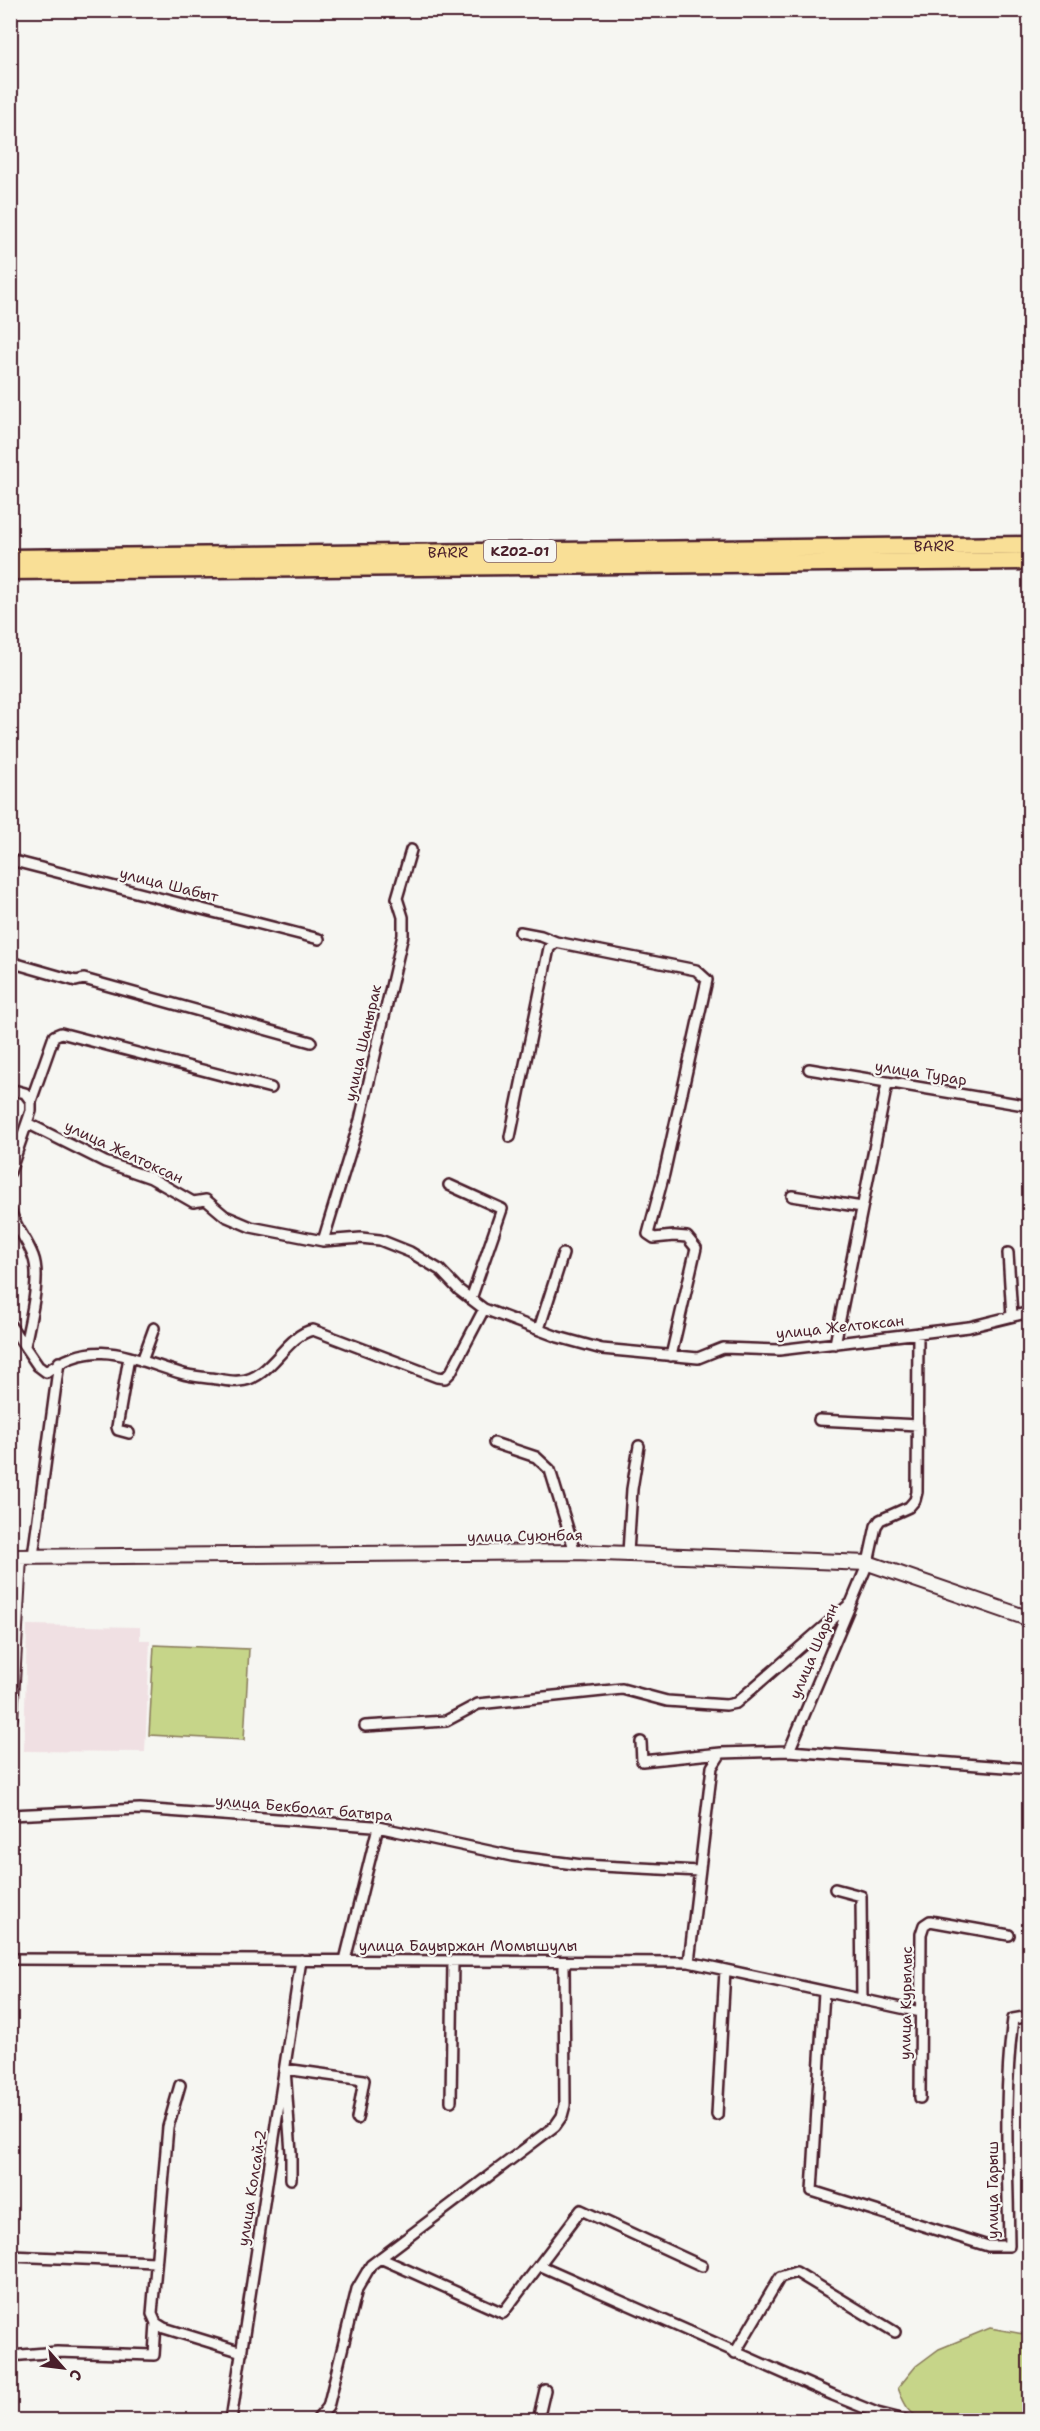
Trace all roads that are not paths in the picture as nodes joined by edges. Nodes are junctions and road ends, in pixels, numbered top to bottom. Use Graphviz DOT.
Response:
graph roads {
  1 [pos="1029,545"];
  2 [pos="10,558"];
  3 [pos="1029,561"];
  4 [pos="10,571"];
  5 [pos="411,850"];
  6 [pos="10,860"];
  7 [pos="520,932"];
  8 [pos="319,939"];
  9 [pos="556,942"];
  10 [pos="10,962"];
  11 [pos="311,1042"];
  12 [pos="809,1069"];
  13 [pos="887,1083"];
  14 [pos="271,1088"];
  15 [pos="10,1089"];
  16 [pos="31,1101"];
  17 [pos="1029,1106"];
  18 [pos="27,1123"];
  19 [pos="510,1137"];
  20 [pos="10,1172"];
  21 [pos="449,1185"];
  22 [pos="792,1196"];
  23 [pos="862,1207"];
  24 [pos="10,1209"];
  25 [pos="323,1241"];
  26 [pos="1008,1252"];
  27 [pos="563,1254"];
  28 [pos="471,1299"];
  29 [pos="484,1309"];
  30 [pos="1029,1312"];
  31 [pos="1012,1316"];
  32 [pos="10,1325"];
  33 [pos="154,1328"];
  34 [pos="539,1329"];
  35 [pos="918,1333"];
  36 [pos="835,1344"];
  37 [pos="25,1346"];
  38 [pos="671,1356"];
  39 [pos="129,1357"];
  40 [pos="142,1361"];
  41 [pos="59,1362"];
  42 [pos="819,1420"];
  43 [pos="918,1425"];
  44 [pos="129,1433"];
  45 [pos="494,1443"];
  46 [pos="639,1446"];
  47 [pos="575,1552"];
  48 [pos="628,1553"];
  49 [pos="21,1557"];
  50 [pos="868,1563"];
  51 [pos="850,1604"];
  52 [pos="1029,1619"];
  53 [pos="10,1718"];
  54 [pos="365,1726"];
  55 [pos="641,1742"];
  56 [pos="789,1751"];
  57 [pos="721,1753"];
  58 [pos="1019,1768"];
  59 [pos="10,1815"];
  60 [pos="378,1827"];
  61 [pos="699,1871"];
  62 [pos="835,1889"];
  63 [pos="1009,1935"];
  64 [pos="10,1959"];
  65 [pos="301,1960"];
  66 [pos="345,1960"];
  67 [pos="453,1961"];
  68 [pos="564,1962"];
  69 [pos="689,1962"];
  70 [pos="725,1970"];
  71 [pos="824,1992"];
  72 [pos="862,2000"];
  73 [pos="920,2012"];
  74 [pos="1029,2016"];
  75 [pos="285,2069"];
  76 [pos="180,2085"];
  77 [pos="920,2098"];
  78 [pos="451,2101"];
  79 [pos="717,2115"];
  80 [pos="357,2119"];
  81 [pos="291,2179"];
  82 [pos="10,2256"];
  83 [pos="380,2258"];
  84 [pos="155,2262"];
  85 [pos="539,2265"];
  86 [pos="702,2266"];
  87 [pos="156,2323"];
  88 [pos="895,2332"];
  89 [pos="242,2352"];
  90 [pos="735,2353"];
  91 [pos="10,2356"];
  92 [pos="544,2390"];
  93 [pos="231,2421"];
  94 [pos="317,2421"];
  95 [pos="538,2421"];
  96 [pos="905,2421"];
  1 -- 2 [label="highway, BARR / KZ02-01"];
  3 -- 4 [label="highway, BARR / KZ02-01"];
  5 -- 25 [label="street, улица Шанырак"];
  6 -- 8 [label="street, улица Шабыт"];
  7 -- 9 [label="street"];
  9 -- 19 [label="street"];
  9 -- 38 [label="street"];
  10 -- 11 [label="street"];
  12 -- 13 [label="street, улица Турар"];
  13 -- 17 [label="street, улица Турар"];
  13 -- 23 [label="street"];
  14 -- 16 [label="street"];
  15 -- 16 [label="street"];
  16 -- 18 [label="street"];
  18 -- 20 [label="street"];
  18 -- 25 [label="street, улица Желтоксан"];
  21 -- 28 [label="street"];
  22 -- 23 [label="street"];
  23 -- 36 [label="street"];
  24 -- 37 [label="street"];
  25 -- 28 [label="street, улица Желтоксан"];
  26 -- 31 [label="street"];
  27 -- 34 [label="street"];
  28 -- 29 [label="street, улица Желтоксан"];
  29 -- 34 [label="street, улица Желтоксан"];
  29 -- 40 [label="street"];
  30 -- 31 [label="street, улица Желтоксан"];
  31 -- 35 [label="street, улица Желтоксан"];
  32 -- 37 [label="street"];
  33 -- 40 [label="street"];
  34 -- 38 [label="street, улица Желтоксан"];
  35 -- 36 [label="street, улица Желтоксан"];
  35 -- 43 [label="street"];
  36 -- 38 [label="street, улица Желтоксан"];
  37 -- 41 [label="street"];
  39 -- 40 [label="street"];
  39 -- 41 [label="street"];
  39 -- 44 [label="street"];
  41 -- 49 [label="street"];
  42 -- 43 [label="street"];
  43 -- 50 [label="street, улица Шарын"];
  45 -- 47 [label="street"];
  46 -- 48 [label="street"];
  47 -- 48 [label="main road, улица Суюнбая"];
  47 -- 49 [label="main road, улица Суюнбая"];
  48 -- 50 [label="main road, улица Суюнбая"];
  49 -- 53 [label="main road"];
  50 -- 51 [label="street, улица Шарын"];
  50 -- 52 [label="main road, улица Суюнбая"];
  51 -- 54 [label="street"];
  51 -- 56 [label="street, улица Шарын"];
  55 -- 57 [label="street"];
  56 -- 57 [label="street"];
  56 -- 58 [label="street"];
  57 -- 61 [label="street"];
  59 -- 60 [label="street, улица Бекболат батыра"];
  60 -- 61 [label="street, улица Бекболат батыра"];
  60 -- 66 [label="street"];
  61 -- 69 [label="street"];
  62 -- 72 [label="street"];
  63 -- 73 [label="street, улица Курылыс"];
  64 -- 65 [label="street, улица Бауыржан Момышулы"];
  65 -- 66 [label="street, улица Бауыржан Момышулы"];
  65 -- 75 [label="street, улица Колсай-2"];
  66 -- 67 [label="street, улица Бауыржан Момышулы"];
  67 -- 68 [label="street, улица Бауыржан Момышулы"];
  67 -- 78 [label="street"];
  68 -- 69 [label="street, улица Бауыржан Момышулы"];
  68 -- 83 [label="street"];
  69 -- 70 [label="street, улица Бауыржан Момышулы"];
  70 -- 71 [label="street, улица Бауыржан Момышулы"];
  70 -- 79 [label="street"];
  71 -- 72 [label="street, улица Бауыржан Момышулы"];
  71 -- 74 [label="street, улица Гарыш"];
  72 -- 73 [label="street, улица Бауыржан Момышулы"];
  73 -- 77 [label="street, улица Курылыс"];
  75 -- 80 [label="street"];
  75 -- 81 [label="street"];
  75 -- 89 [label="street, улица Колсай-2"];
  76 -- 84 [label="street"];
  82 -- 84 [label="street"];
  83 -- 85 [label="street"];
  83 -- 94 [label="street"];
  84 -- 87 [label="street"];
  85 -- 86 [label="street"];
  85 -- 90 [label="street"];
  87 -- 89 [label="street"];
  87 -- 91 [label="street"];
  88 -- 90 [label="street"];
  89 -- 93 [label="street, улица Колсай-2"];
  90 -- 96 [label="street"];
  92 -- 95 [label="street"];
}
